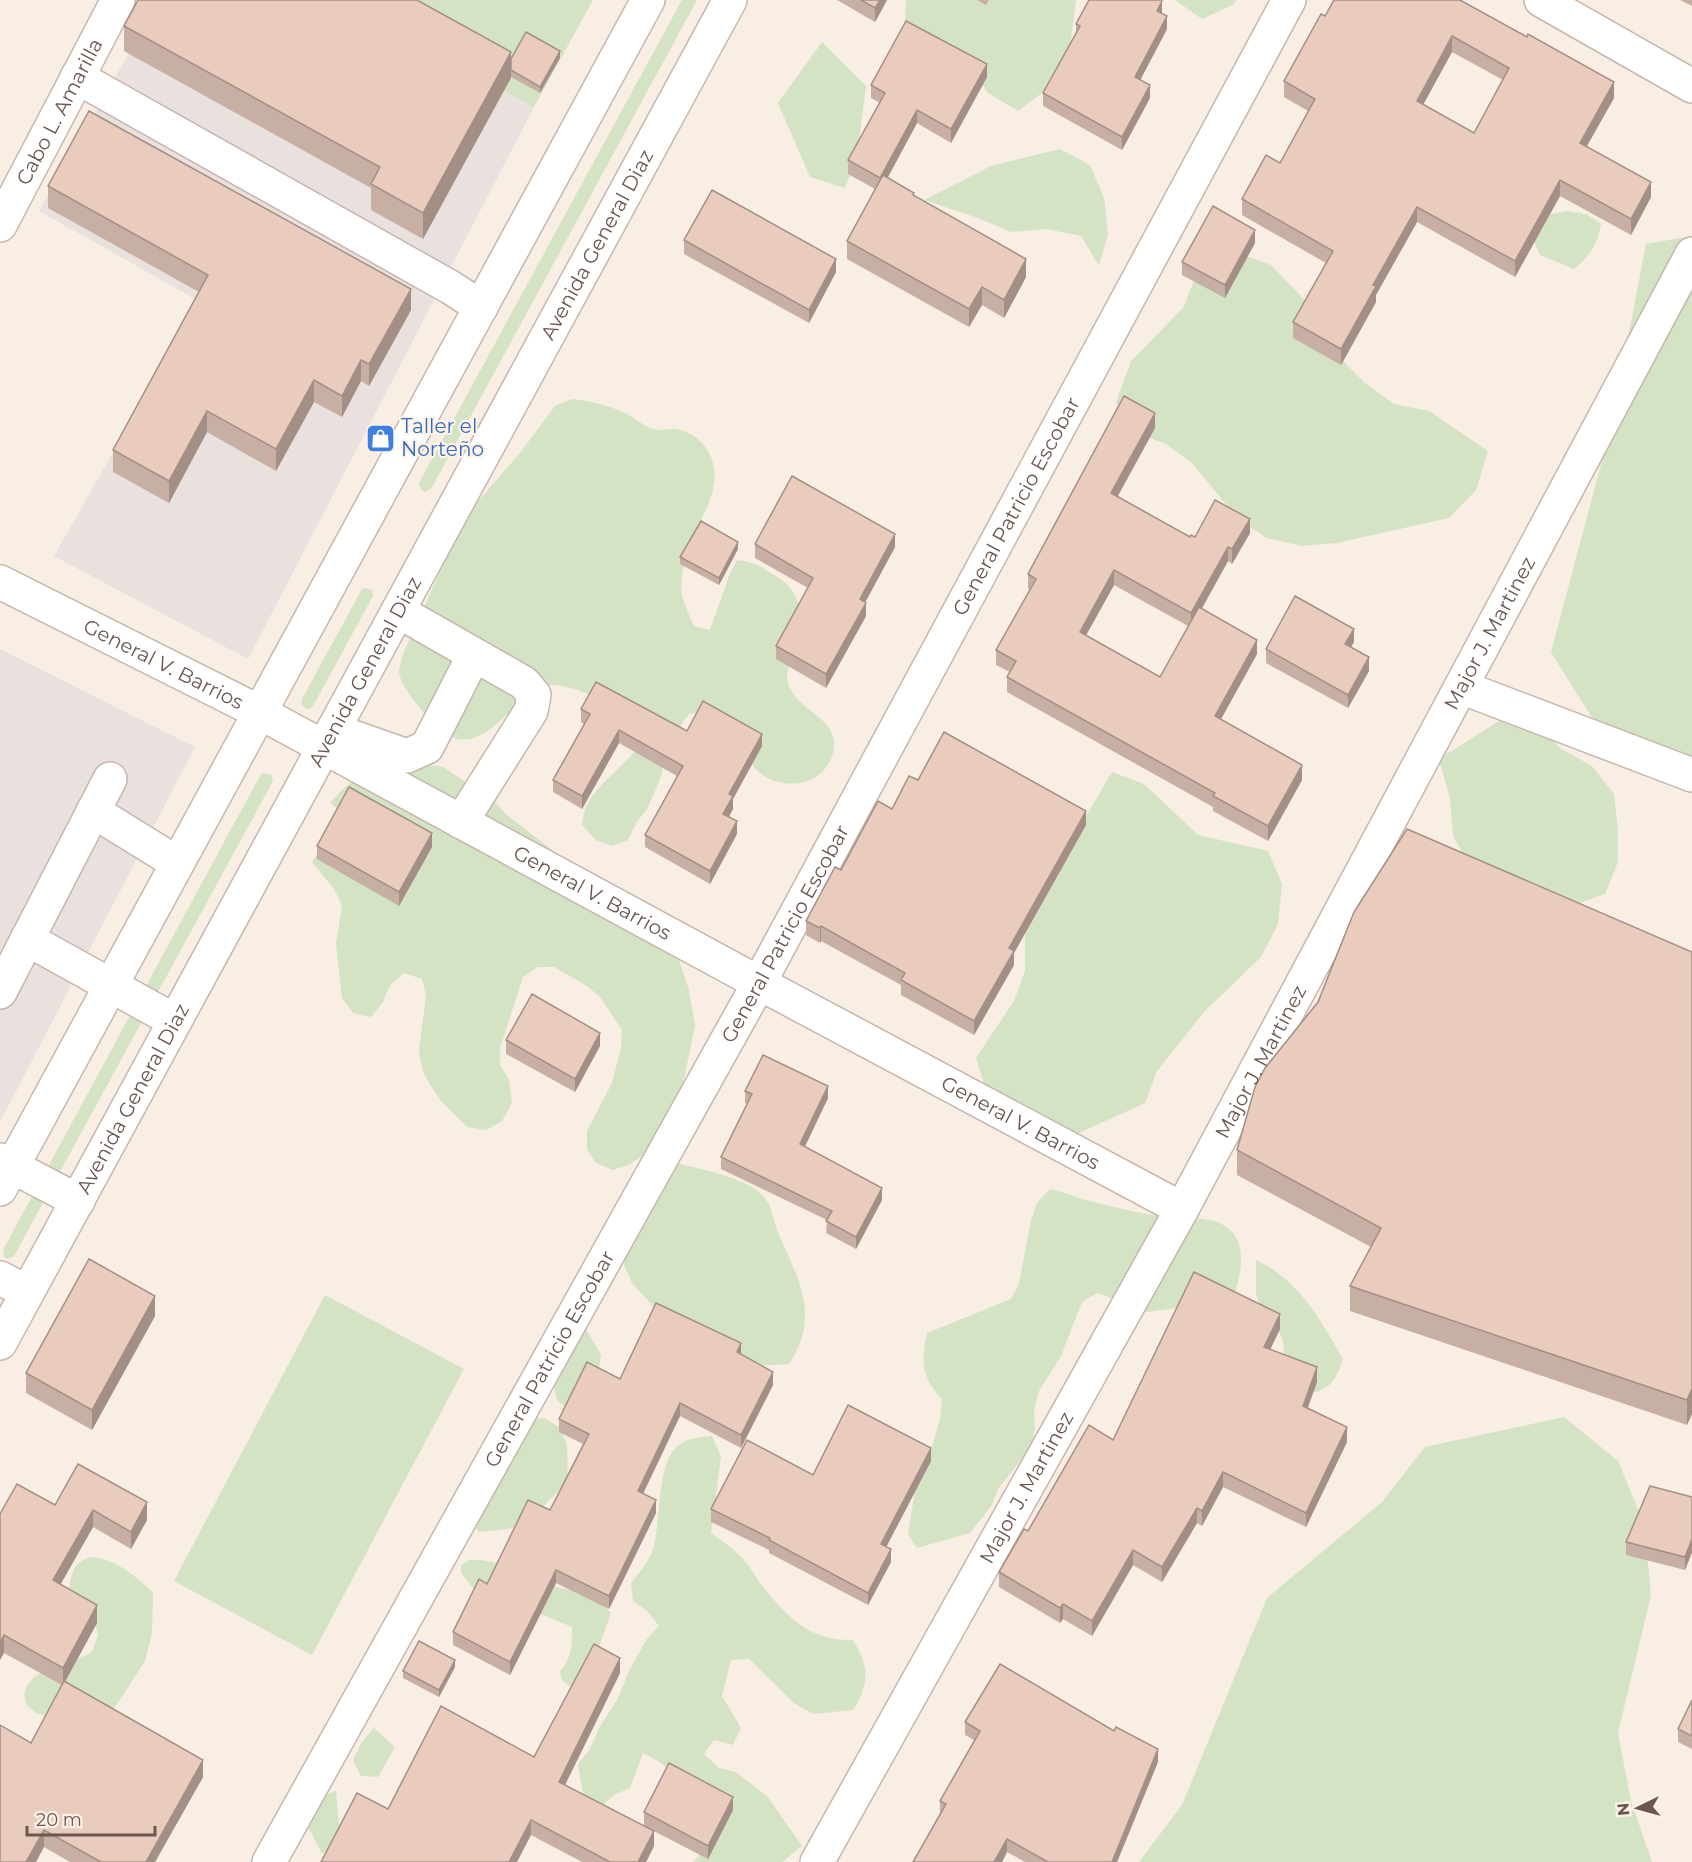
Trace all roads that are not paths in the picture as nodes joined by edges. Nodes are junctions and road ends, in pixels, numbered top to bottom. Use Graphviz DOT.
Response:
graph roads {
  1 [pos="118,0"];
  2 [pos="648,0"];
  3 [pos="730,0"];
  4 [pos="1289,0"];
  5 [pos="1541,0"];
  6 [pos="77,77"];
  7 [pos="1692,86"];
  8 [pos="0,225"];
  9 [pos="1692,254"];
  10 [pos="481,307"];
  11 [pos="0,582"];
  12 [pos="398,611"];
  13 [pos="474,655"];
  14 [pos="1461,687"];
  15 [pos="259,712"];
  16 [pos="329,738"];
  17 [pos="407,756"];
  18 [pos="1692,775"];
  19 [pos="110,779"];
  20 [pos="392,785"];
  21 [pos="93,812"];
  22 [pos="461,822"];
  23 [pos="177,863"];
  24 [pos="27,939"];
  25 [pos="759,983"];
  26 [pos="111,984"];
  27 [pos="0,992"];
  28 [pos="175,1021"];
  29 [pos="4,1172"];
  30 [pos="78,1200"];
  31 [pos="1182,1209"];
  32 [pos="14,1285"];
  33 [pos="0,1343"];
  34 [pos="269,1862"];
  35 [pos="817,1862"];
  1 -- 6 [label="street, Cabo L. Amarilla"];
  2 -- 10 [label="street"];
  3 -- 12 [label="street, Avenida General Diaz"];
  4 -- 25 [label="street, General Patricio Escobar"];
  5 -- 7 [label="street"];
  6 -- 8 [label="street, Cabo L. Amarilla"];
  6 -- 10 [label="street"];
  9 -- 14 [label="street, Major J. Martinez"];
  10 -- 15 [label="street"];
  11 -- 15 [label="street, General V. Barrios"];
  12 -- 13 [label="street"];
  12 -- 16 [label="street, Avenida General Diaz"];
  13 -- 17 [label="street"];
  13 -- 22 [label="street"];
  14 -- 18 [label="street"];
  14 -- 31 [label="street, Major J. Martinez"];
  15 -- 16 [label="street, General V. Barrios"];
  15 -- 23 [label="street"];
  16 -- 17 [label="street"];
  16 -- 20 [label="street, General V. Barrios"];
  16 -- 28 [label="street, Avenida General Diaz"];
  17 -- 20 [label="street"];
  19 -- 21 [label="street"];
  20 -- 22 [label="street, General V. Barrios"];
  21 -- 23 [label="street"];
  21 -- 24 [label="street"];
  22 -- 25 [label="street, General V. Barrios"];
  23 -- 26 [label="street"];
  24 -- 26 [label="street"];
  24 -- 27 [label="street"];
  25 -- 31 [label="street, General V. Barrios"];
  25 -- 34 [label="street, General Patricio Escobar"];
  26 -- 28 [label="street"];
  26 -- 29 [label="street"];
  28 -- 30 [label="street, Avenida General Diaz"];
  29 -- 30 [label="street"];
  30 -- 32 [label="street, Avenida General Diaz"];
  31 -- 35 [label="street, Major J. Martinez"];
  32 -- 33 [label="street, Avenida General Diaz"];
}
